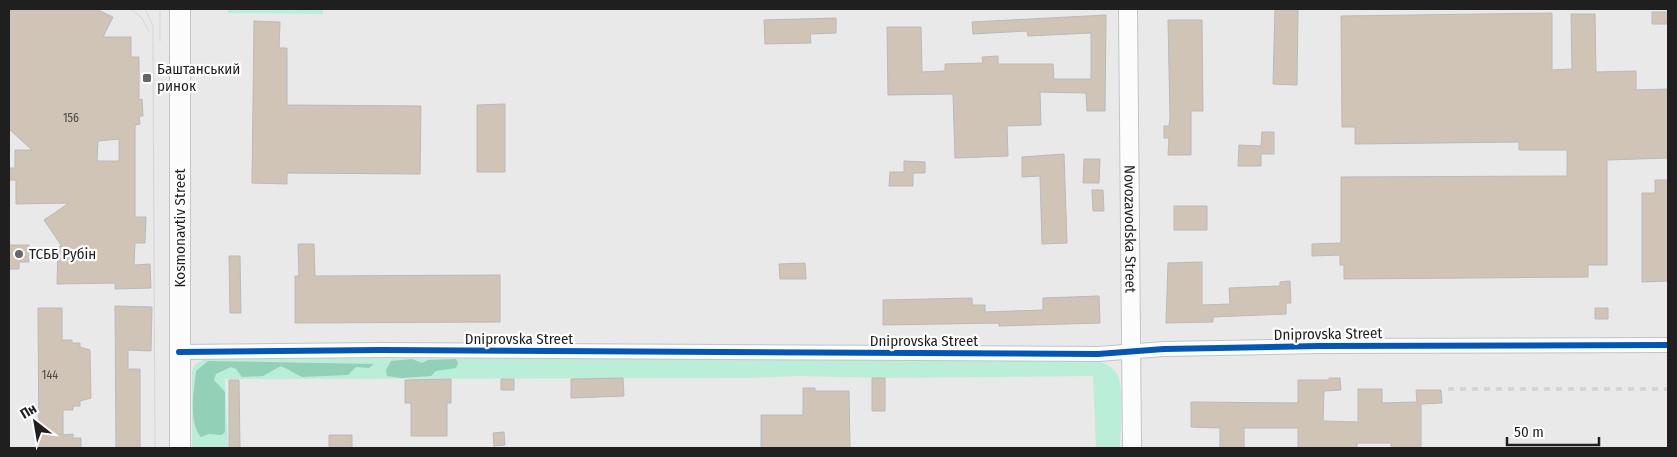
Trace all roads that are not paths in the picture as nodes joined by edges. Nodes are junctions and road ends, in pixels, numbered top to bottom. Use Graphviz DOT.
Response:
graph roads {
  1 [pos="180,9"];
  2 [pos="1128,9"];
  3 [pos="1668,345"];
  4 [pos="1131,351"];
  5 [pos="179,352"];
  6 [pos="180,448"];
  7 [pos="1132,448"];
  1 -- 5 [label="main road, Kosmonavtiv Street"];
  2 -- 4 [label="street, Novozavodska Street"];
  3 -- 4 [label="street, Dniprovska Street"];
  4 -- 5 [label="street, Dniprovska Street"];
  4 -- 7 [label="street, Novozavodska Street"];
  5 -- 6 [label="main road, Kosmonavtiv Street"];
}
